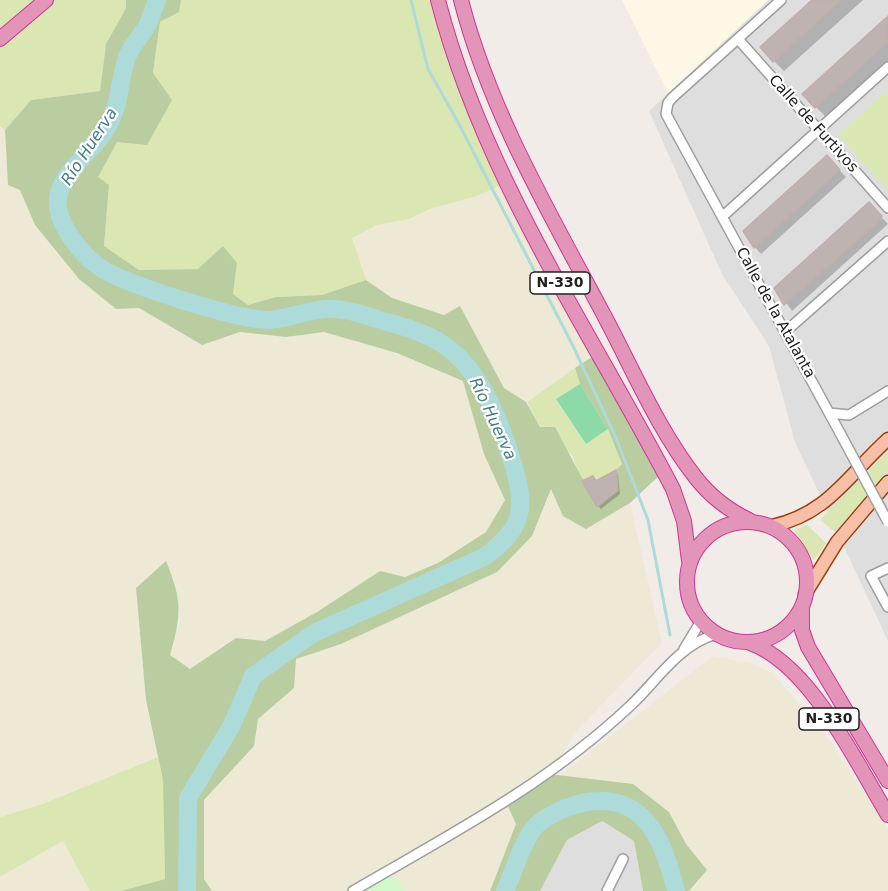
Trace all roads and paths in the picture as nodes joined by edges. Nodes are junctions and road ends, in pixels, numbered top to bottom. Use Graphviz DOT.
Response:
graph roads {
  1 [pos="46,0"];
  2 [pos="438,0"];
  3 [pos="461,0"];
  4 [pos="782,0"];
  5 [pos="0,39"];
  6 [pos="738,39"];
  7 [pos="888,66"];
  8 [pos="818,130"];
  9 [pos="888,208"];
  10 [pos="722,217"];
  11 [pos="888,241"];
  12 [pos="785,332"];
  13 [pos="888,392"];
  14 [pos="829,413"];
  15 [pos="888,439"];
  16 [pos="888,482"];
  17 [pos="749,520"];
  18 [pos="888,522"];
  19 [pos="772,526"];
  20 [pos="689,561"];
  21 [pos="888,567"];
  22 [pos="804,600"];
  23 [pos="888,607"];
  24 [pos="701,621"];
  25 [pos="717,634"];
  26 [pos="750,643"];
  27 [pos="683,651"];
  28 [pos="888,781"];
  29 [pos="888,815"];
  30 [pos="623,859"];
  31 [pos="353,891"];
  32 [pos="607,891"];
  1 -- 5 [label="highway"];
  2 -- 20 [label="highway, N-330"];
  3 -- 17 [label="highway, N-330"];
  4 -- 6 [label="street"];
  6 -- 8 [label="street, Calle de Furtivos"];
  6 -- 10 [label="street, Calle de la Atalanta"];
  7 -- 8 [label="street"];
  8 -- 9 [label="street, Calle de Furtivos"];
  8 -- 10 [label="street"];
  10 -- 12 [label="street, Calle de la Atalanta"];
  11 -- 12 [label="street"];
  12 -- 14 [label="street, Calle de la Atalanta"];
  13 -- 14 [label="street"];
  14 -- 18 [label="street, Calle de la Atalanta, bridge"];
  15 -- 19 [label="main road"];
  16 -- 22 [label="main road"];
  17 -- 19 [label="highway, N-330"];
  17 -- 20 [label="highway, N-330"];
  19 -- 22 [label="highway, N-330"];
  20 -- 24 [label="highway, N-330"];
  21 -- 23 [label="street"];
  22 -- 26 [label="highway"];
  22 -- 28 [label="highway, N-330"];
  24 -- 25 [label="highway, N-330"];
  24 -- 27 [label="street"];
  25 -- 26 [label="highway, N-330"];
  25 -- 27 [label="street"];
  26 -- 29 [label="highway, N-330"];
  27 -- 31 [label="street"];
  30 -- 32 [label="street"];
}
